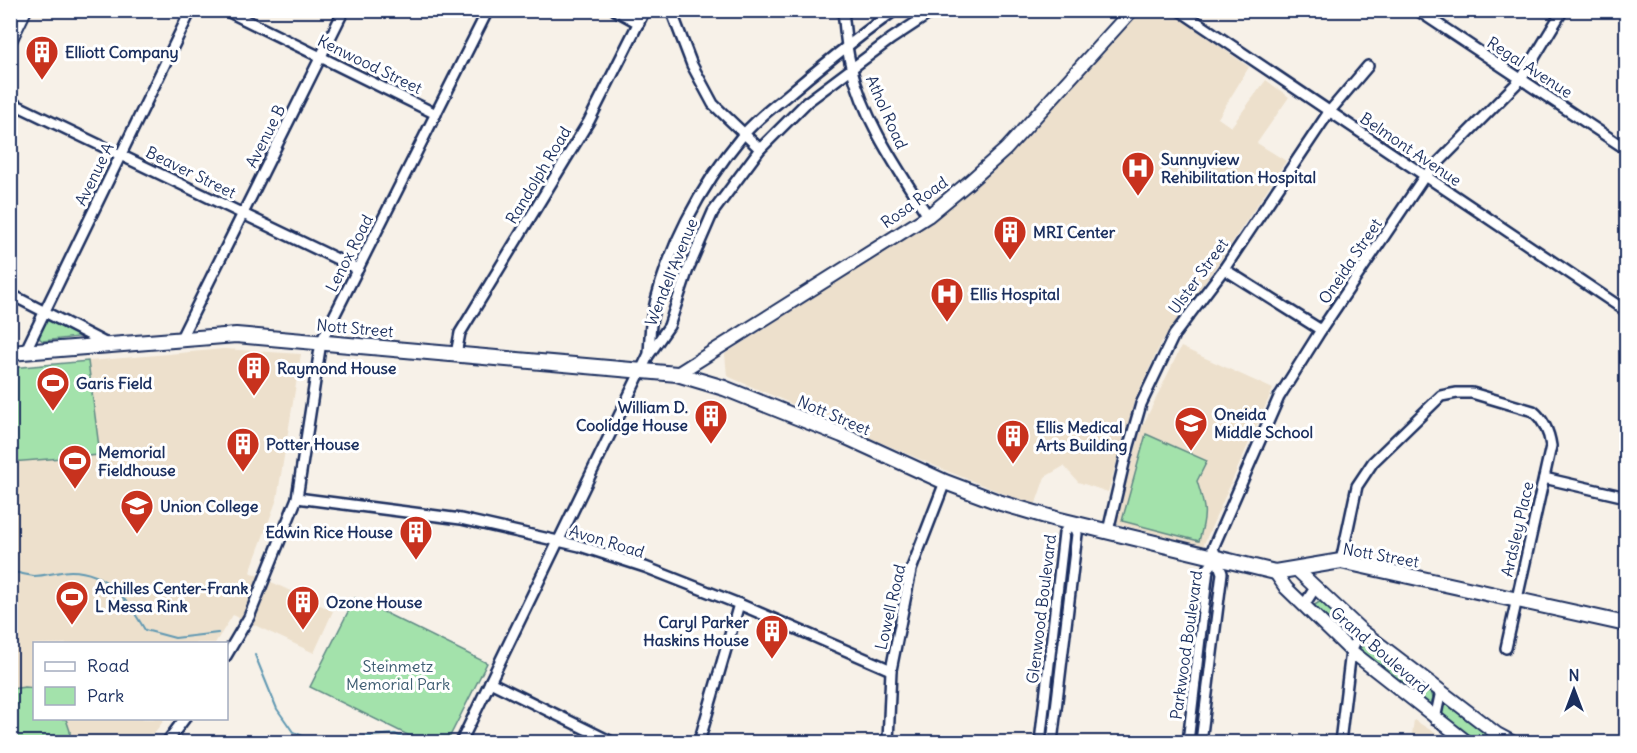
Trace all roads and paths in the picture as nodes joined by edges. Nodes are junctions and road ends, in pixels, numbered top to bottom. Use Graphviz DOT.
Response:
graph roads {
  1 [pos="25,10"];
  2 [pos="191,10"];
  3 [pos="225,10"];
  4 [pos="344,10"];
  5 [pos="488,10"];
  6 [pos="615,10"];
  7 [pos="645,10"];
  8 [pos="671,10"];
  9 [pos="843,10"];
  10 [pos="895,10"];
  11 [pos="935,10"];
  12 [pos="1132,10"];
  13 [pos="1179,10"];
  14 [pos="1417,10"];
  15 [pos="1563,10"];
  16 [pos="639,23"];
  17 [pos="10,41"];
  18 [pos="847,45"];
  19 [pos="321,57"];
  20 [pos="1368,66"];
  21 [pos="851,68"];
  22 [pos="1522,78"];
  23 [pos="10,102"];
  24 [pos="1329,112"];
  25 [pos="436,114"];
  26 [pos="744,133"];
  27 [pos="760,149"];
  28 [pos="1626,149"];
  29 [pos="120,155"];
  30 [pos="1424,177"];
  31 [pos="243,214"];
  32 [pos="927,216"];
  33 [pos="358,269"];
  34 [pos="1224,269"];
  35 [pos="10,294"];
  36 [pos="43,311"];
  37 [pos="1626,311"];
  38 [pos="1321,330"];
  39 [pos="180,340"];
  40 [pos="321,342"];
  41 [pos="107,344"];
  42 [pos="18,352"];
  43 [pos="456,354"];
  44 [pos="648,356"];
  45 [pos="642,371"];
  46 [pos="677,374"];
  47 [pos="1544,478"];
  48 [pos="945,482"];
  49 [pos="1626,497"];
  50 [pos="297,498"];
  51 [pos="1072,522"];
  52 [pos="1108,531"];
  53 [pos="558,542"];
  54 [pos="1216,559"];
  55 [pos="1341,561"];
  56 [pos="1296,569"];
  57 [pos="1275,572"];
  58 [pos="1316,588"];
  59 [pos="1516,600"];
  60 [pos="739,604"];
  61 [pos="1304,605"];
  62 [pos="1626,624"];
  63 [pos="1361,630"];
  64 [pos="1506,648"];
  65 [pos="1352,651"];
  66 [pos="228,653"];
  67 [pos="891,670"];
  68 [pos="490,682"];
  69 [pos="1441,691"];
  70 [pos="1436,719"];
  71 [pos="184,720"];
  72 [pos="167,742"];
  73 [pos="461,742"];
  74 [pos="612,742"];
  75 [pos="699,742"];
  76 [pos="888,742"];
  77 [pos="1040,742"];
  78 [pos="1052,742"];
  79 [pos="1188,742"];
  80 [pos="1201,742"];
  81 [pos="1340,742"];
  82 [pos="1467,742"];
  83 [pos="1512,742"];
  1 -- 17 [label="street"];
  2 -- 29 [label="street, Avenue A"];
  3 -- 19 [label="street, Kenwood Street"];
  4 -- 19 [label="street, Avenue B"];
  5 -- 25 [label="street, Lenox Road"];
  6 -- 16 [label="street"];
  7 -- 16 [label="street, Randolph Road"];
  8 -- 26 [label="street"];
  9 -- 18 [label="street, Athol Road"];
  10 -- 18 [label="street, Wendell Avenue"];
  11 -- 21 [label="street, Wendell Avenue"];
  12 -- 32 [label="street, Rosa Road"];
  13 -- 24 [label="street, Belmont Avenue"];
  14 -- 22 [label="street, Regal Avenue"];
  15 -- 22 [label="street, Oneida Street"];
  16 -- 43 [label="street, Randolph Road"];
  18 -- 21 [label="street, Athol Road"];
  18 -- 26 [label="street, Wendell Avenue"];
  19 -- 25 [label="street, Kenwood Street"];
  19 -- 31 [label="street, Avenue B"];
  20 -- 24 [label="street, Ulster Street"];
  21 -- 27 [label="street, Wendell Avenue"];
  21 -- 32 [label="street, Athol Road"];
  22 -- 28 [label="street, Regal Avenue"];
  22 -- 30 [label="street, Oneida Street"];
  23 -- 29 [label="street, Beaver Street"];
  24 -- 30 [label="street, Belmont Avenue"];
  24 -- 34 [label="street, Ulster Street"];
  25 -- 33 [label="street, Lenox Road"];
  26 -- 27 [label="street"];
  26 -- 44 [label="street, Wendell Avenue"];
  27 -- 44 [label="street, Wendell Avenue"];
  29 -- 31 [label="street, Beaver Street"];
  29 -- 36 [label="street, Avenue A"];
  30 -- 37 [label="street, Belmont Avenue"];
  30 -- 38 [label="street, Oneida Street"];
  31 -- 33 [label="street, Beaver Street"];
  31 -- 39 [label="street, Avenue B"];
  32 -- 46 [label="street, Rosa Road"];
  33 -- 40 [label="street, Lenox Road"];
  34 -- 38 [label="street"];
  34 -- 52 [label="street, Ulster Street"];
  35 -- 36 [label="street"];
  36 -- 41 [label="street"];
  36 -- 42 [label="street, Avenue A"];
  38 -- 54 [label="street, Oneida Street"];
  39 -- 40 [label="main road, Nott Street"];
  39 -- 41 [label="main road, Nott Street"];
  40 -- 43 [label="main road, Nott Street"];
  40 -- 50 [label="street, Lenox Road"];
  41 -- 42 [label="main road, Nott Street"];
  43 -- 45 [label="main road, Nott Street"];
  44 -- 45 [label="street, Wendell Avenue"];
  45 -- 46 [label="main road, Nott Street"];
  45 -- 53 [label="street, Wendell Avenue"];
  46 -- 48 [label="main road, Nott Street"];
  47 -- 49 [label="street"];
  47 -- 55 [label="street, Ardsley Place"];
  47 -- 59 [label="street, Ardsley Place"];
  48 -- 51 [label="main road, Nott Street"];
  48 -- 67 [label="street, Lowell Road"];
  50 -- 53 [label="street, Avon Road"];
  50 -- 66 [label="street, Lenox Road"];
  51 -- 52 [label="main road, Nott Street"];
  51 -- 77 [label="street, Glenwood Boulevard"];
  51 -- 78 [label="street, Glenwood Boulevard"];
  52 -- 54 [label="main road, Nott Street"];
  53 -- 60 [label="street, Avon Road"];
  53 -- 68 [label="street, Wendell Avenue"];
  54 -- 57 [label="main road, Nott Street"];
  54 -- 79 [label="street, Parkwood Boulevard"];
  54 -- 80 [label="street, Parkwood Boulevard"];
  55 -- 56 [label="main road, Nott Street"];
  55 -- 59 [label="main road, Nott Street"];
  56 -- 57 [label="main road, Nott Street"];
  56 -- 58 [label="street, Grand Boulevard"];
  57 -- 61 [label="street, Grand Boulevard"];
  58 -- 61 [label="street"];
  58 -- 63 [label="street, Grand Boulevard"];
  59 -- 62 [label="main road, Nott Street"];
  59 -- 64 [label="street, Ardsley Place"];
  60 -- 67 [label="street, Avon Road"];
  60 -- 75 [label="street"];
  61 -- 65 [label="street, Grand Boulevard"];
  63 -- 65 [label="street"];
  63 -- 69 [label="street, Grand Boulevard"];
  65 -- 70 [label="street, Grand Boulevard"];
  65 -- 81 [label="street"];
  67 -- 76 [label="street, Lowell Road"];
  68 -- 73 [label="street, Wendell Avenue"];
  68 -- 74 [label="street"];
  69 -- 70 [label="street, Grand Boulevard"];
  69 -- 83 [label="street, Grand Boulevard"];
  70 -- 82 [label="street, Grand Boulevard"];
  71 -- 72 [label="street"];
}
